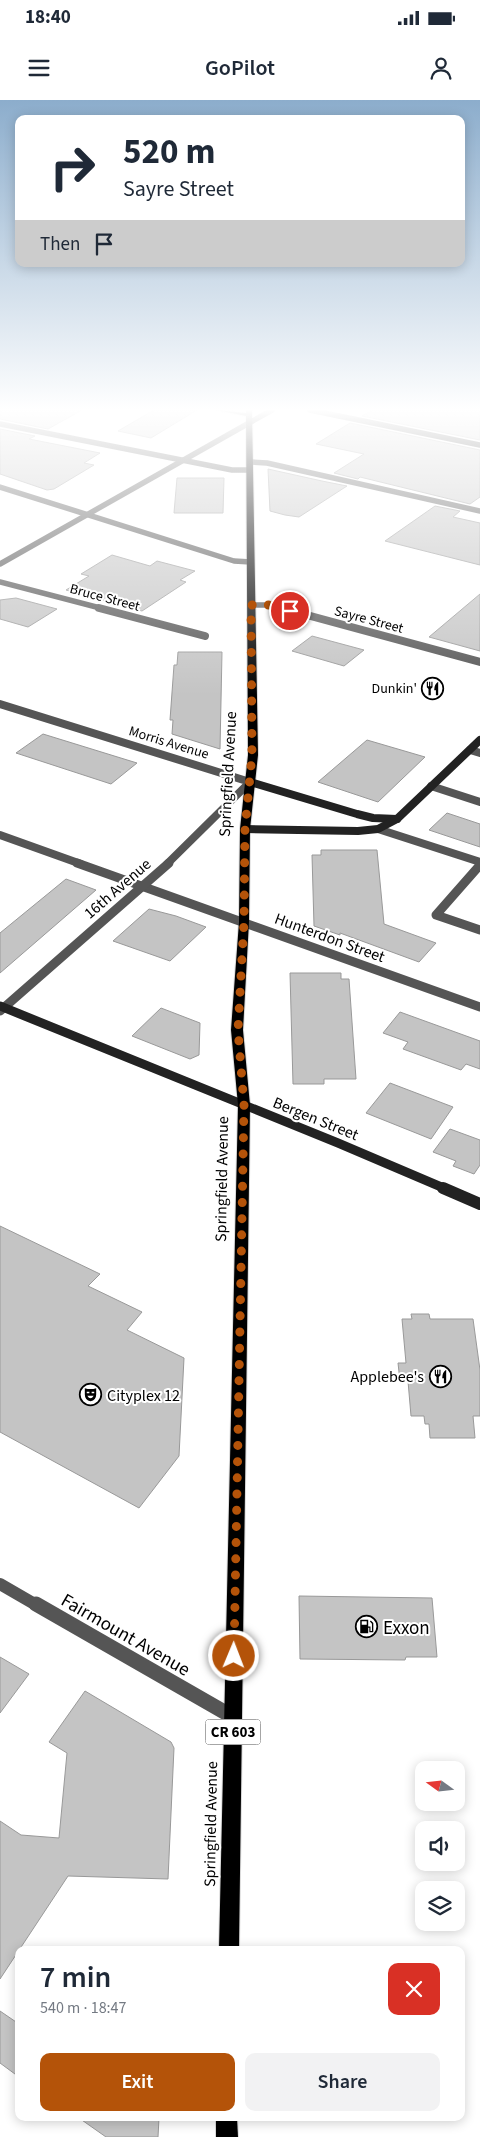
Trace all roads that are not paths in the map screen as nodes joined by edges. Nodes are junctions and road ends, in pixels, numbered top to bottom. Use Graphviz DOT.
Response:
graph roads {
  1 [pos="55,505"];
  2 [pos="103,505"];
  3 [pos="250,505"];
  4 [pos="454,505"];
  5 [pos="480,511"];
  6 [pos="86,515"];
  7 [pos="251,562"];
  8 [pos="0,564"];
  9 [pos="0,582"];
  10 [pos="251,605"];
  11 [pos="205,636"];
  12 [pos="480,662"];
  13 [pos="0,704"];
  14 [pos="480,740"];
  15 [pos="470,750"];
  16 [pos="480,753"];
  17 [pos="250,782"];
  18 [pos="431,786"];
  19 [pos="480,802"];
  20 [pos="397,819"];
  21 [pos="245,829"];
  22 [pos="378,829"];
  23 [pos="0,835"];
  24 [pos="480,864"];
  25 [pos="144,885"];
  26 [pos="244,922"];
  27 [pos="480,930"];
  28 [pos="480,1007"];
  29 [pos="1,1008"];
  30 [pos="244,1105"];
  31 [pos="480,1204"];
  32 [pos="0,1584"];
  33 [pos="233,1717"];
  34 [pos="229,1946"];
  35 [pos="227,2121"];
  36 [pos="227,2137"];
  1 -- 6 [label="street"];
  2 -- 6 [label="street"];
  3 -- 7 [label="main road, Springfield Avenue / CR 603"];
  4 -- 5 [label="street"];
  6 -- 7 [label="street"];
  6 -- 8 [label="street"];
  7 -- 10 [label="main road, Springfield Avenue / CR 603"];
  9 -- 11 [label="street, Bruce Street"];
  10 -- 12 [label="street, Sayre Street"];
  10 -- 17 [label="main road, Springfield Avenue / CR 603"];
  13 -- 17 [label="street, Morris Avenue"];
  14 -- 15 [label="main road"];
  15 -- 16 [label="street"];
  15 -- 18 [label="main road"];
  17 -- 20 [label="main road, Morris Avenue"];
  17 -- 21 [label="main road, Springfield Avenue / CR 603"];
  17 -- 25 [label="street, 16th Avenue"];
  18 -- 19 [label="street"];
  18 -- 20 [label="main road"];
  20 -- 22 [label="main road"];
  21 -- 22 [label="main road"];
  21 -- 26 [label="main road, Springfield Avenue / CR 603"];
  22 -- 24 [label="street"];
  23 -- 25 [label="street, Hunterdon Street"];
  24 -- 27 [label="street"];
  25 -- 26 [label="street, Hunterdon Street"];
  25 -- 29 [label="street, 16th Avenue"];
  26 -- 28 [label="street, Hunterdon Street"];
  26 -- 30 [label="main road, Springfield Avenue / CR 603"];
  29 -- 30 [label="main road, Bergen Street"];
  30 -- 31 [label="main road, Bergen Street"];
  30 -- 33 [label="main road, Springfield Avenue / CR 603"];
  32 -- 33 [label="street, Fairmount Avenue"];
  33 -- 34 [label="main road, Springfield Avenue / CR 603"];
  35 -- 36 [label="main road"];
}
